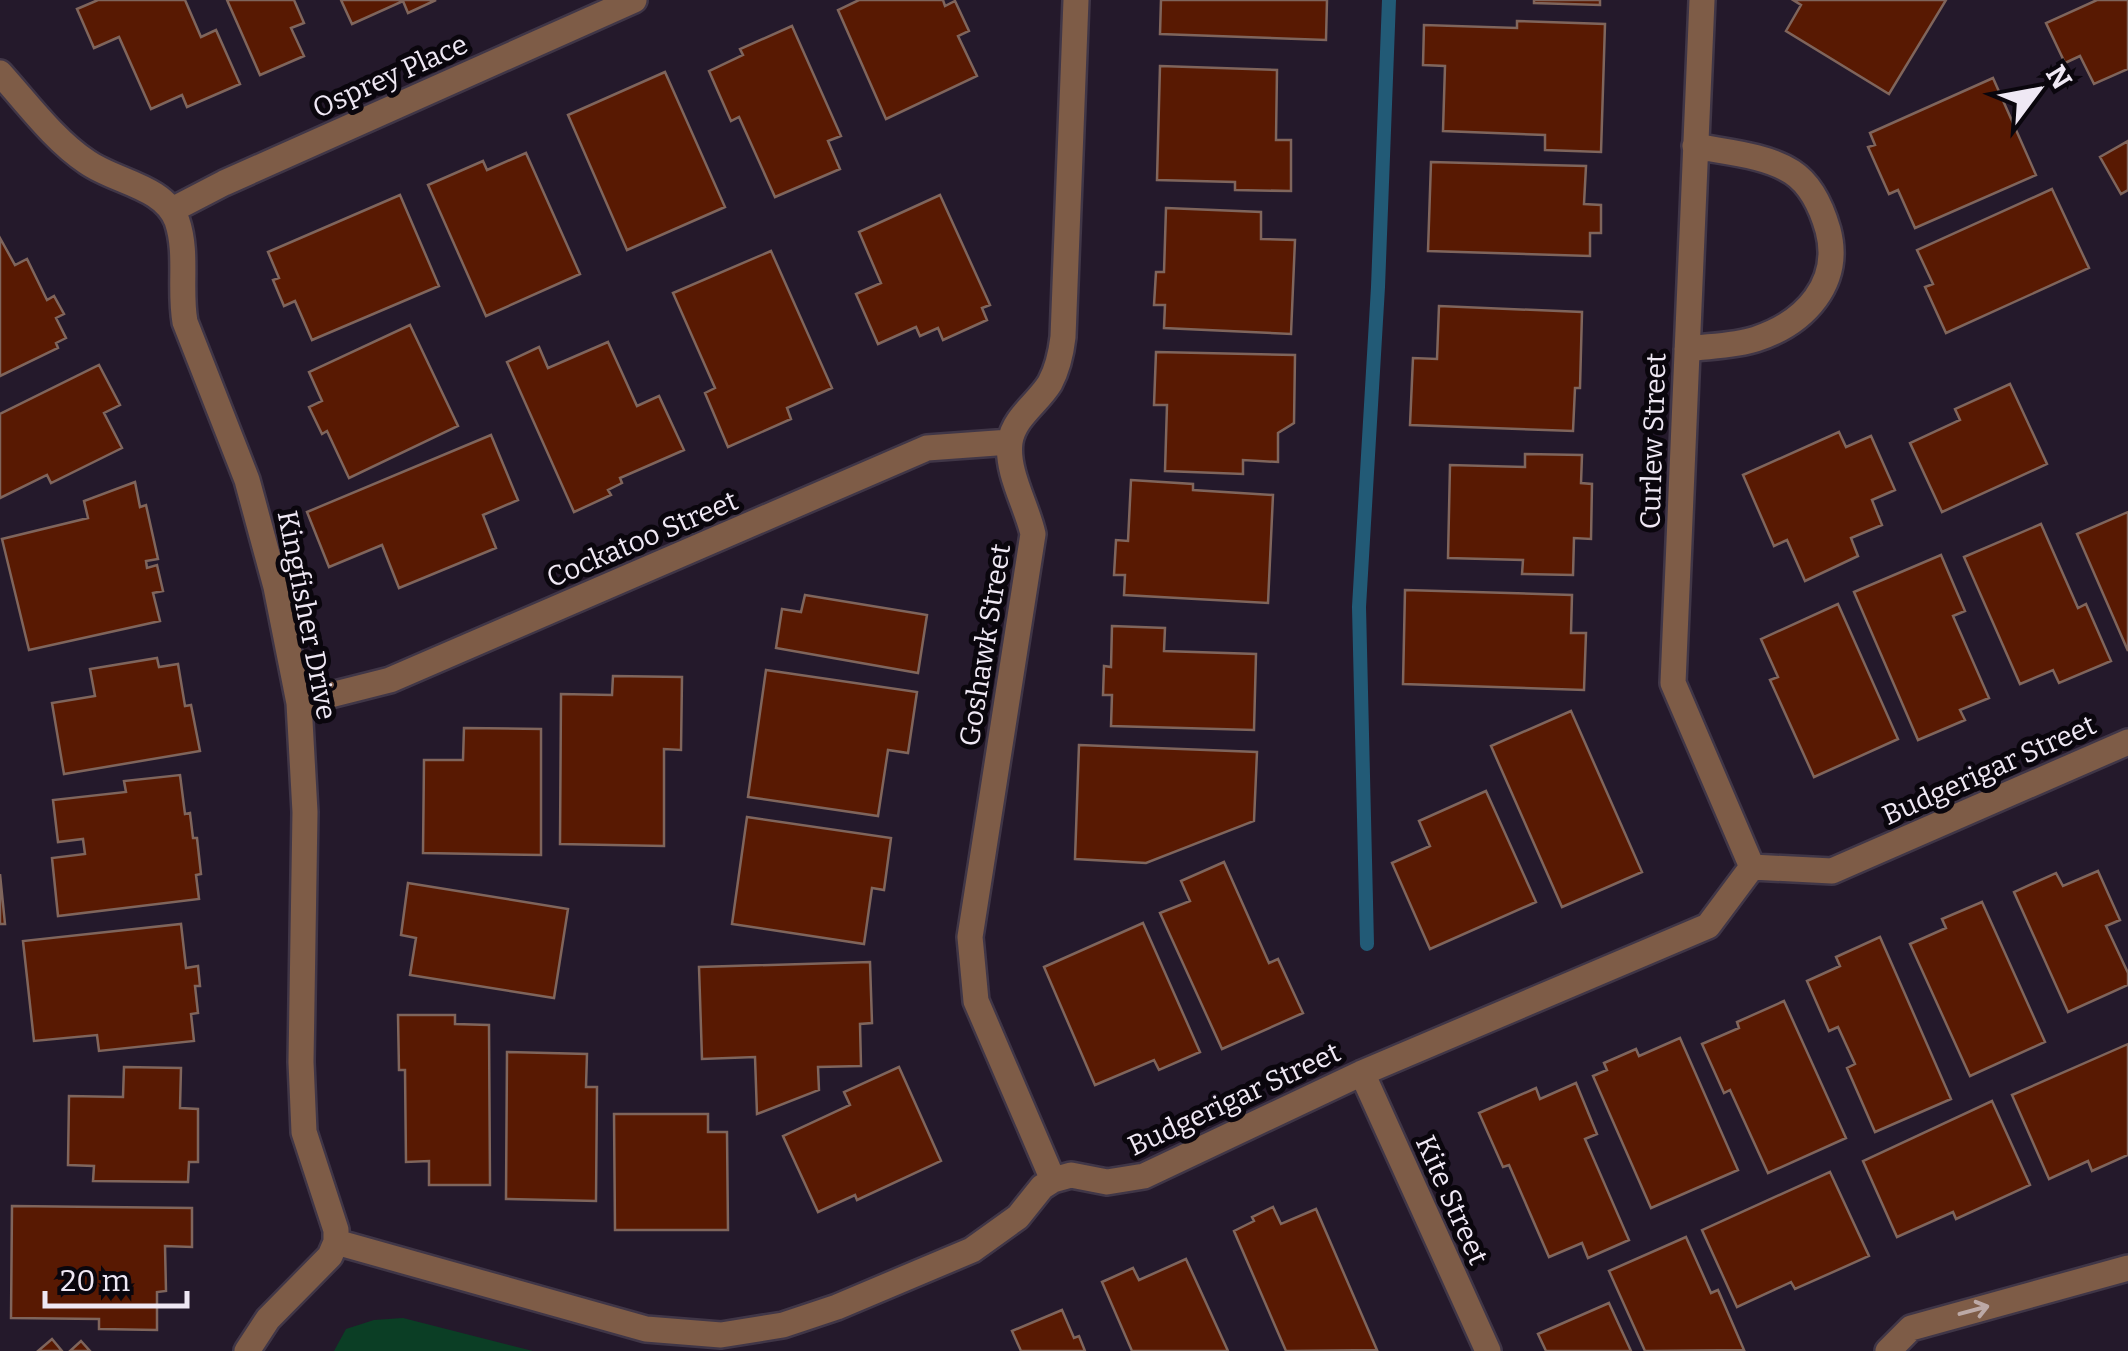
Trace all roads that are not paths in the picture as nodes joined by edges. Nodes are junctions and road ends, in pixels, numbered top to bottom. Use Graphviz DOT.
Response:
graph roads {
  1 [pos="634,0"];
  2 [pos="1076,0"];
  3 [pos="1702,0"];
  4 [pos="0,73"];
  5 [pos="1695,146"];
  6 [pos="172,210"];
  7 [pos="1687,349"];
  8 [pos="1010,442"];
  9 [pos="298,703"];
  10 [pos="2128,742"];
  11 [pos="1752,867"];
  12 [pos="1362,1073"];
  13 [pos="1053,1180"];
  14 [pos="336,1242"];
  15 [pos="2128,1268"];
  16 [pos="247,1351"];
  17 [pos="1488,1351"];
  18 [pos="1888,1351"];
  1 -- 6 [label="street, Osprey Place"];
  2 -- 8 [label="street"];
  3 -- 5 [label="street, Curlew Street"];
  4 -- 6 [label="street"];
  5 -- 7 [label="street, Curlew Street"];
  5 -- 7 [label="street"];
  6 -- 9 [label="street, Kingfisher Drive"];
  7 -- 11 [label="street, Curlew Street"];
  8 -- 9 [label="street, Cockatoo Street"];
  8 -- 13 [label="street, Goshawk Street"];
  9 -- 14 [label="street, Kingfisher Drive"];
  10 -- 11 [label="street, Budgerigar Street"];
  11 -- 12 [label="street, Budgerigar Street"];
  12 -- 13 [label="street, Budgerigar Street"];
  12 -- 17 [label="street, Kite Street"];
  13 -- 14 [label="street"];
  14 -- 16 [label="street"];
  18 -- 15 [label="street, one-way"];
}
